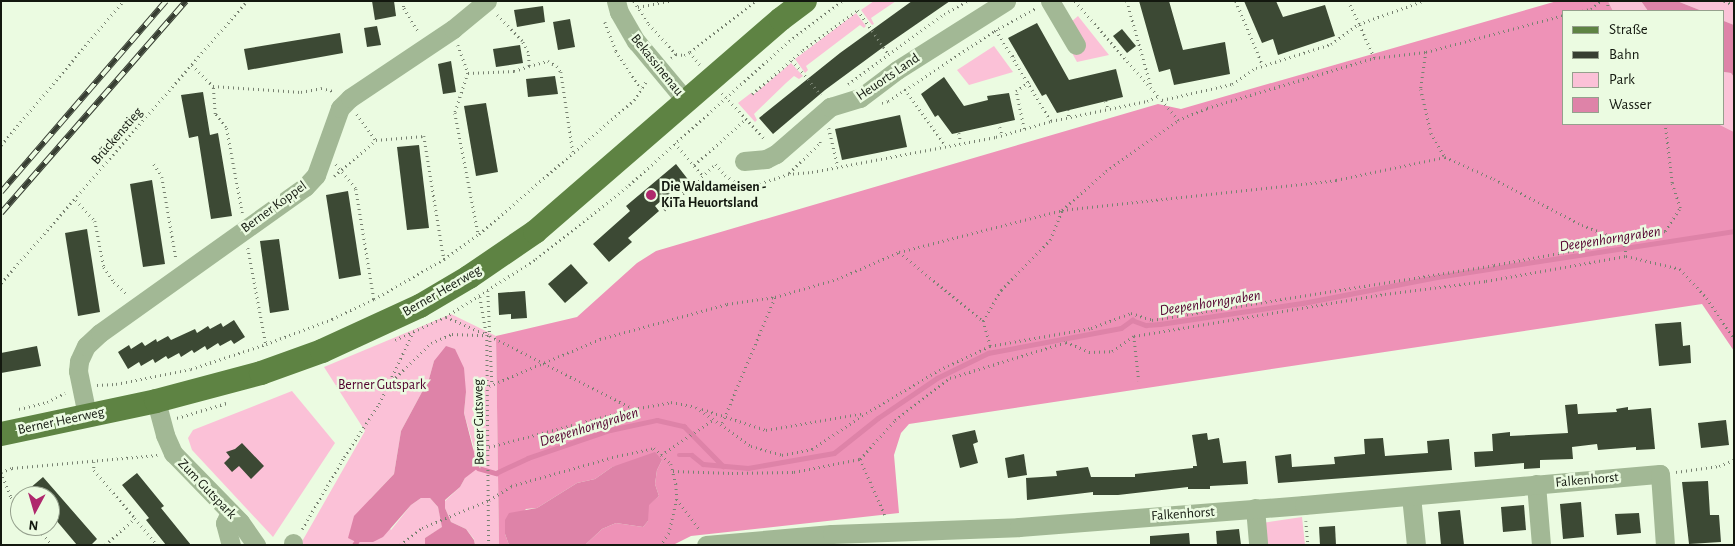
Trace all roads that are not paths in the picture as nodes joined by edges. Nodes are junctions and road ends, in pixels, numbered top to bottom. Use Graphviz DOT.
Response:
graph roads {
  1 [pos="616,1"];
  2 [pos="805,1"];
  3 [pos="1006,1"];
  4 [pos="1044,4"];
  5 [pos="489,5"];
  6 [pos="1076,45"];
  7 [pos="686,101"];
  8 [pos="744,161"];
  9 [pos="156,402"];
  10 [pos="87,415"];
  11 [pos="1,434"];
  12 [pos="1536,484"];
  13 [pos="1411,496"];
  14 [pos="1255,508"];
  15 [pos="230,512"];
  16 [pos="708,544"];
  17 [pos="230,545"];
  18 [pos="256,545"];
  19 [pos="1258,545"];
  20 [pos="1416,545"];
  21 [pos="1541,545"];
  22 [pos="1666,545"];
  1 -- 7 [label="street, Bekassinenau"];
  2 -- 7 [label="main road, Berner Heerweg"];
  3 -- 8 [label="street, Heuorts Land"];
  4 -- 6 [label="street"];
  5 -- 10 [label="street, Berner Koppel"];
  7 -- 9 [label="main road, Berner Heerweg"];
  9 -- 10 [label="main road, Berner Heerweg"];
  9 -- 15 [label="street, Zum Gutspark"];
  10 -- 11 [label="main road, Berner Heerweg"];
  12 -- 13 [label="street, Falkenhorst"];
  12 -- 21 [label="street"];
  12 -- 22 [label="street, Falkenhorst"];
  13 -- 14 [label="street, Falkenhorst"];
  13 -- 20 [label="street"];
  14 -- 16 [label="street, Falkenhorst"];
  14 -- 19 [label="street"];
  15 -- 17 [label="street"];
  15 -- 18 [label="street, Zum Gutspark"];
}
